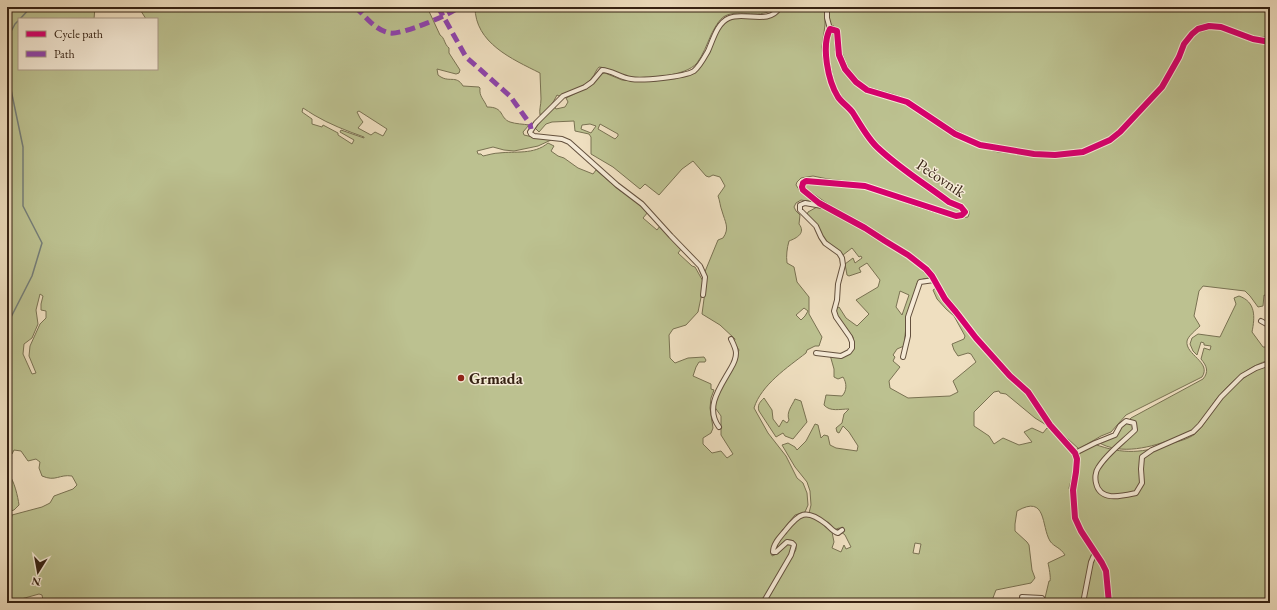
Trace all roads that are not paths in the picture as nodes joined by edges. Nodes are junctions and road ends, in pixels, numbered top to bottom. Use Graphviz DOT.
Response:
graph roads {
  1 [pos="780,7"];
  2 [pos="827,7"];
  3 [pos="830,29"];
  4 [pos="1270,42"];
  5 [pos="825,206"];
  6 [pos="934,280"];
  7 [pos="703,295"];
  8 [pos="1261,321"];
  9 [pos="1270,326"];
  10 [pos="731,339"];
  11 [pos="816,353"];
  12 [pos="904,357"];
  13 [pos="1270,363"];
  14 [pos="720,427"];
  15 [pos="1075,452"];
  16 [pos="842,530"];
  17 [pos="1095,553"];
  18 [pos="1022,597"];
  19 [pos="763,603"];
  20 [pos="1045,603"];
  21 [pos="1083,603"];
  22 [pos="1109,603"];
  1 -- 7 [label="street"];
  2 -- 3 [label="street"];
  3 -- 4 [label="street"];
  3 -- 5 [label="street, Pečovnik"];
  5 -- 6 [label="street, Pečovnik"];
  5 -- 11 [label="street"];
  6 -- 12 [label="street"];
  6 -- 15 [label="street, Pečovnik"];
  8 -- 9 [label="street"];
  10 -- 14 [label="street"];
  13 -- 15 [label="street"];
  15 -- 17 [label="street"];
  16 -- 19 [label="street"];
  17 -- 21 [label="street"];
  17 -- 22 [label="street"];
  18 -- 20 [label="street"];
}
